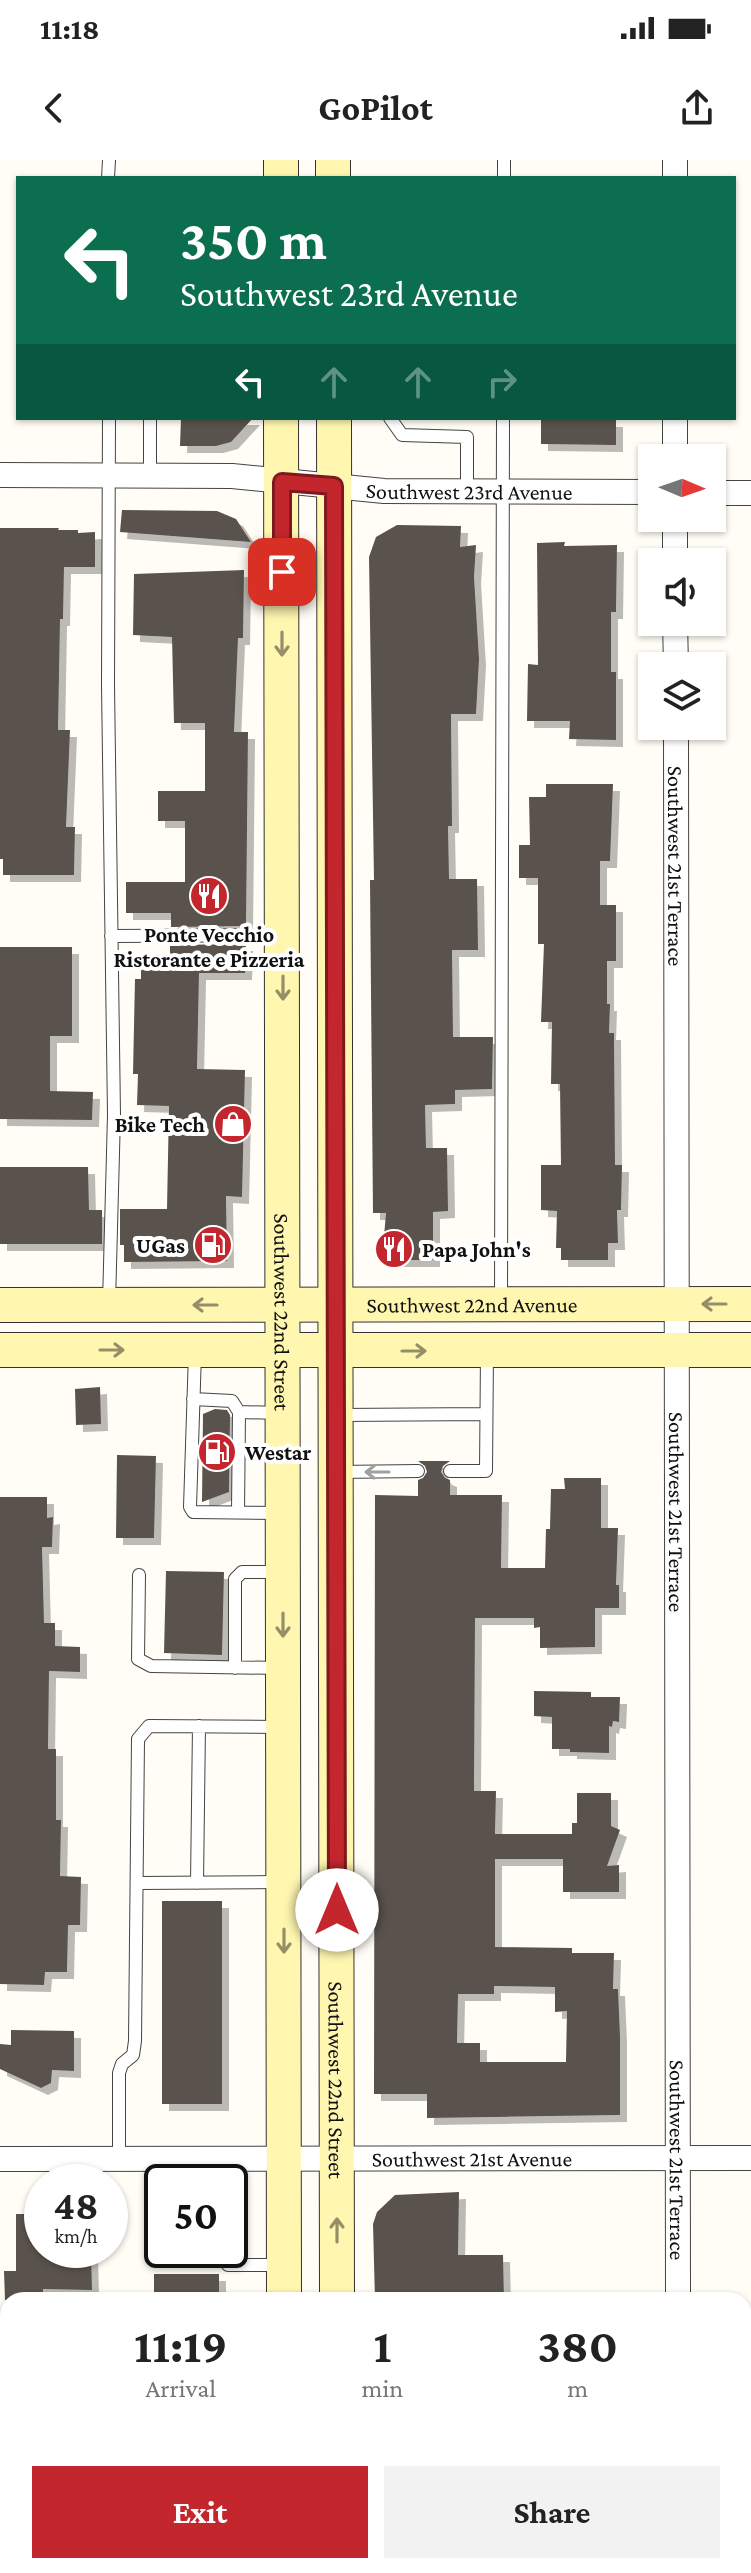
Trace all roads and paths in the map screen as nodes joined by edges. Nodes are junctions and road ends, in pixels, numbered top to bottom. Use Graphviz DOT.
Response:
graph roads {
  1 [pos="109,420"];
  2 [pos="150,420"];
  3 [pos="281,420"];
  4 [pos="334,420"];
  5 [pos="391,420"];
  6 [pos="503,420"];
  7 [pos="675,420"];
  8 [pos="675,444"];
  9 [pos="0,475"];
  10 [pos="109,475"];
  11 [pos="150,475"];
  12 [pos="282,482"];
  13 [pos="334,486"];
  14 [pos="467,491"];
  15 [pos="503,491"];
  16 [pos="638,492"];
  17 [pos="726,493"];
  18 [pos="751,493"];
  19 [pos="676,740"];
  20 [pos="282,935"];
  21 [pos="111,936"];
  22 [pos="677,1303"];
  23 [pos="109,1304"];
  24 [pos="751,1304"];
  25 [pos="0,1305"];
  26 [pos="336,1305"];
  27 [pos="501,1305"];
  28 [pos="283,1306"];
  29 [pos="0,1350"];
  30 [pos="195,1350"];
  31 [pos="487,1350"];
  32 [pos="677,1350"];
  33 [pos="751,1350"];
  34 [pos="283,1351"];
  35 [pos="336,1351"];
  36 [pos="193,1399"];
  37 [pos="239,1412"];
  38 [pos="283,1413"];
  39 [pos="486,1414"];
  40 [pos="336,1415"];
  41 [pos="418,1471"];
  42 [pos="450,1471"];
  43 [pos="337,1472"];
  44 [pos="238,1512"];
  45 [pos="284,1513"];
  46 [pos="283,1572"];
  47 [pos="139,1575"];
  48 [pos="235,1668"];
  49 [pos="284,1668"];
  50 [pos="199,1726"];
  51 [pos="283,1727"];
  52 [pos="283,1882"];
  53 [pos="137,1883"];
  54 [pos="197,1883"];
  55 [pos="678,2157"];
  56 [pos="751,2158"];
  57 [pos="0,2159"];
  58 [pos="119,2159"];
  59 [pos="283,2159"];
  60 [pos="337,2159"];
  61 [pos="248,2265"];
  62 [pos="284,2265"];
  63 [pos="284,2292"];
  64 [pos="337,2292"];
  65 [pos="678,2292"];
  1 -- 10 [label="lane"];
  2 -- 11 [label="lane"];
  3 -- 12 [label="main road, Southwest 22nd Street"];
  4 -- 13 [label="main road, Southwest 22nd Street"];
  5 -- 14 [label="lane"];
  6 -- 15 [label="lane"];
  7 -- 8 [label="street"];
  9 -- 10 [label="street, Southwest 23rd Avenue"];
  10 -- 11 [label="street, Southwest 23rd Avenue"];
  10 -- 21 [label="lane"];
  11 -- 12 [label="street, Southwest 23rd Avenue"];
  12 -- 13 [label="street, Southwest 23rd Avenue"];
  12 -- 20 [label="main road, Southwest 22nd Street, one-way"];
  13 -- 14 [label="street, Southwest 23rd Avenue"];
  13 -- 26 [label="main road, Southwest 22nd Street"];
  14 -- 15 [label="street, Southwest 23rd Avenue"];
  15 -- 16 [label="street, Southwest 23rd Avenue"];
  15 -- 27 [label="lane"];
  17 -- 18 [label="street"];
  19 -- 22 [label="street, Southwest 21st Terrace"];
  20 -- 21 [label="lane"];
  20 -- 28 [label="main road, Southwest 22nd Street, one-way"];
  21 -- 23 [label="lane"];
  24 -- 22 [label="main road, Southwest 22nd Avenue, one-way"];
  22 -- 27 [label="main road, Southwest 22nd Avenue"];
  22 -- 32 [label="street, Southwest 21st Terrace"];
  23 -- 25 [label="main road, Southwest 22nd Avenue"];
  28 -- 23 [label="main road, Southwest 22nd Avenue, one-way"];
  26 -- 27 [label="main road, Southwest 22nd Avenue"];
  26 -- 28 [label="main road, Southwest 22nd Avenue"];
  26 -- 35 [label="main road, Southwest 22nd Street"];
  28 -- 34 [label="main road, Southwest 22nd Street"];
  29 -- 30 [label="main road, Southwest 22nd Avenue, one-way"];
  30 -- 34 [label="main road, Southwest 22nd Avenue"];
  30 -- 36 [label="lane"];
  31 -- 32 [label="main road, Southwest 22nd Avenue"];
  35 -- 31 [label="main road, Southwest 22nd Avenue, one-way"];
  31 -- 39 [label="lane"];
  32 -- 33 [label="main road, Southwest 22nd Avenue"];
  32 -- 55 [label="street, Southwest 21st Terrace"];
  34 -- 35 [label="main road, Southwest 22nd Avenue"];
  34 -- 38 [label="main road, Southwest 22nd Street"];
  35 -- 40 [label="main road, Southwest 22nd Street"];
  36 -- 37 [label="lane"];
  36 -- 44 [label="lane"];
  37 -- 38 [label="lane"];
  37 -- 44 [label="lane"];
  38 -- 45 [label="main road, Southwest 22nd Street"];
  39 -- 40 [label="lane"];
  39 -- 42 [label="lane"];
  40 -- 43 [label="main road, Southwest 22nd Street"];
  41 -- 43 [label="lane, one-way"];
  43 -- 60 [label="main road, Southwest 22nd Street"];
  44 -- 45 [label="lane"];
  45 -- 46 [label="main road, Southwest 22nd Street"];
  46 -- 48 [label="lane"];
  46 -- 49 [label="main road, Southwest 22nd Street, one-way"];
  47 -- 48 [label="lane"];
  48 -- 49 [label="lane"];
  49 -- 51 [label="main road, Southwest 22nd Street"];
  50 -- 51 [label="lane"];
  50 -- 53 [label="lane"];
  50 -- 54 [label="lane"];
  51 -- 52 [label="main road, Southwest 22nd Street"];
  52 -- 54 [label="lane"];
  52 -- 59 [label="main road, Southwest 22nd Street, one-way"];
  53 -- 54 [label="lane"];
  53 -- 58 [label="lane"];
  55 -- 56 [label="street, Southwest 21st Avenue"];
  55 -- 60 [label="street, Southwest 21st Avenue"];
  55 -- 65 [label="street, Southwest 21st Terrace"];
  57 -- 58 [label="street, Southwest 21st Avenue"];
  58 -- 59 [label="street, Southwest 21st Avenue"];
  59 -- 60 [label="street, Southwest 21st Avenue"];
  59 -- 62 [label="main road, Southwest 22nd Street"];
  64 -- 60 [label="main road, Southwest 22nd Street, one-way"];
  61 -- 62 [label="lane"];
  62 -- 63 [label="main road, Southwest 22nd Street"];
}
